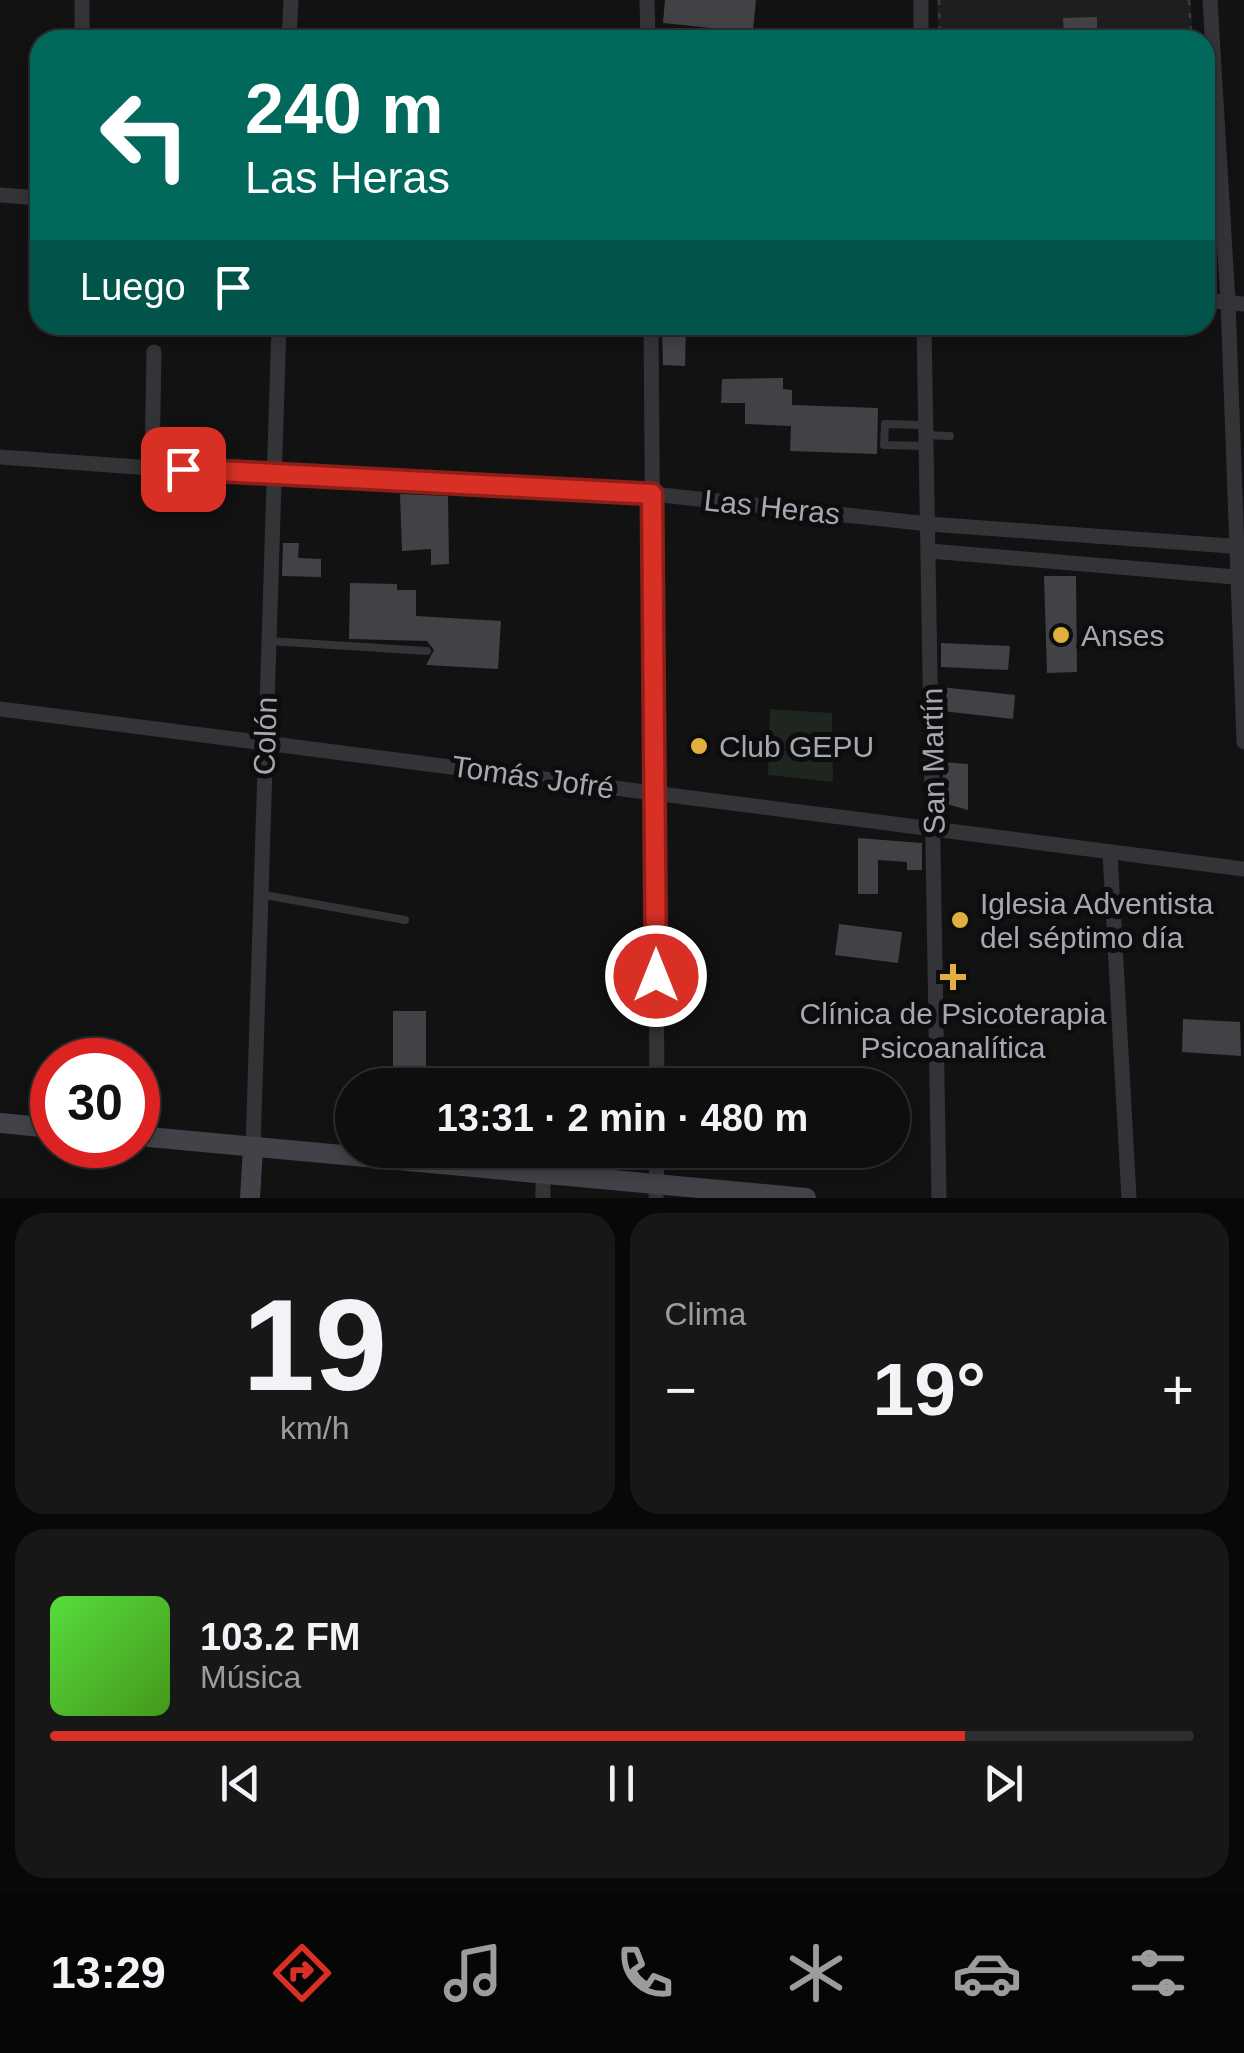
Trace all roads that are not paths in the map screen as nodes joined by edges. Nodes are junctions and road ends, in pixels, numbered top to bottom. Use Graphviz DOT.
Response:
graph roads {
  1 [pos="82,0"];
  2 [pos="290,0"];
  3 [pos="647,0"];
  4 [pos="920,0"];
  5 [pos="1210,0"];
  6 [pos="82,30"];
  7 [pos="289,30"];
  8 [pos="648,30"];
  9 [pos="921,30"];
  10 [pos="1213,30"];
  11 [pos="1215,58"];
  12 [pos="0,195"];
  13 [pos="30,197"];
  14 [pos="1236,303"];
  15 [pos="280,335"];
  16 [pos="651,335"];
  17 [pos="924,335"];
  18 [pos="154,352"];
  19 [pos="924,435"];
  20 [pos="950,436"];
  21 [pos="0,457"];
  22 [pos="152,467"];
  23 [pos="275,477"];
  24 [pos="652,494"];
  25 [pos="929,524"];
  26 [pos="1239,547"];
  27 [pos="930,551"];
  28 [pos="1235,577"];
  29 [pos="269,641"];
  30 [pos="427,651"];
  31 [pos="0,710"];
  32 [pos="265,741"];
  33 [pos="1244,742"];
  34 [pos="656,794"];
  35 [pos="935,829"];
  36 [pos="1110,853"];
  37 [pos="1244,869"];
  38 [pos="259,894"];
  39 [pos="405,920"];
  40 [pos="657,1068"];
  41 [pos="0,1123"];
  42 [pos="30,1126"];
  43 [pos="160,1138"];
  44 [pos="253,1148"];
  45 [pos="544,1175"];
  46 [pos="657,1191"];
  47 [pos="250,1198"];
  48 [pos="542,1198"];
  49 [pos="806,1198"];
  50 [pos="939,1198"];
  51 [pos="1129,1198"];
  1 -- 6 [label="street"];
  2 -- 7 [label="street"];
  3 -- 8 [label="street"];
  4 -- 9 [label="street"];
  5 -- 10 [label="street"];
  11 -- 14 [label="street"];
  12 -- 13 [label="street"];
  14 -- 26 [label="street"];
  15 -- 23 [label="street, Colón"];
  16 -- 24 [label="street"];
  17 -- 19 [label="street, San Martín"];
  18 -- 22 [label="street"];
  19 -- 19 [label="lane"];
  19 -- 20 [label="lane"];
  19 -- 25 [label="street, San Martín"];
  21 -- 22 [label="street, Las Heras"];
  22 -- 23 [label="street, Las Heras"];
  23 -- 24 [label="street, Las Heras"];
  23 -- 29 [label="street, Colón"];
  24 -- 25 [label="street, Las Heras"];
  24 -- 34 [label="street"];
  25 -- 26 [label="street, Las Heras"];
  25 -- 27 [label="street, San Martín"];
  26 -- 28 [label="street"];
  27 -- 28 [label="street"];
  27 -- 35 [label="street, San Martín"];
  28 -- 33 [label="street"];
  29 -- 30 [label="lane"];
  29 -- 32 [label="street, Colón"];
  31 -- 32 [label="street, Tomás Jofré"];
  32 -- 34 [label="street, Tomás Jofré"];
  32 -- 38 [label="street, Colón"];
  34 -- 35 [label="street, Tomás Jofré"];
  34 -- 40 [label="street"];
  35 -- 36 [label="street, Tomás Jofré"];
  35 -- 50 [label="street, San Martín"];
  36 -- 37 [label="street, Tomás Jofré"];
  36 -- 51 [label="street"];
  38 -- 39 [label="lane"];
  38 -- 44 [label="street, Colón"];
  41 -- 42 [label="main road"];
  43 -- 44 [label="main road"];
  44 -- 45 [label="main road"];
  44 -- 47 [label="main road"];
  45 -- 46 [label="main road"];
  45 -- 48 [label="street"];
  46 -- 49 [label="main road"];
}
